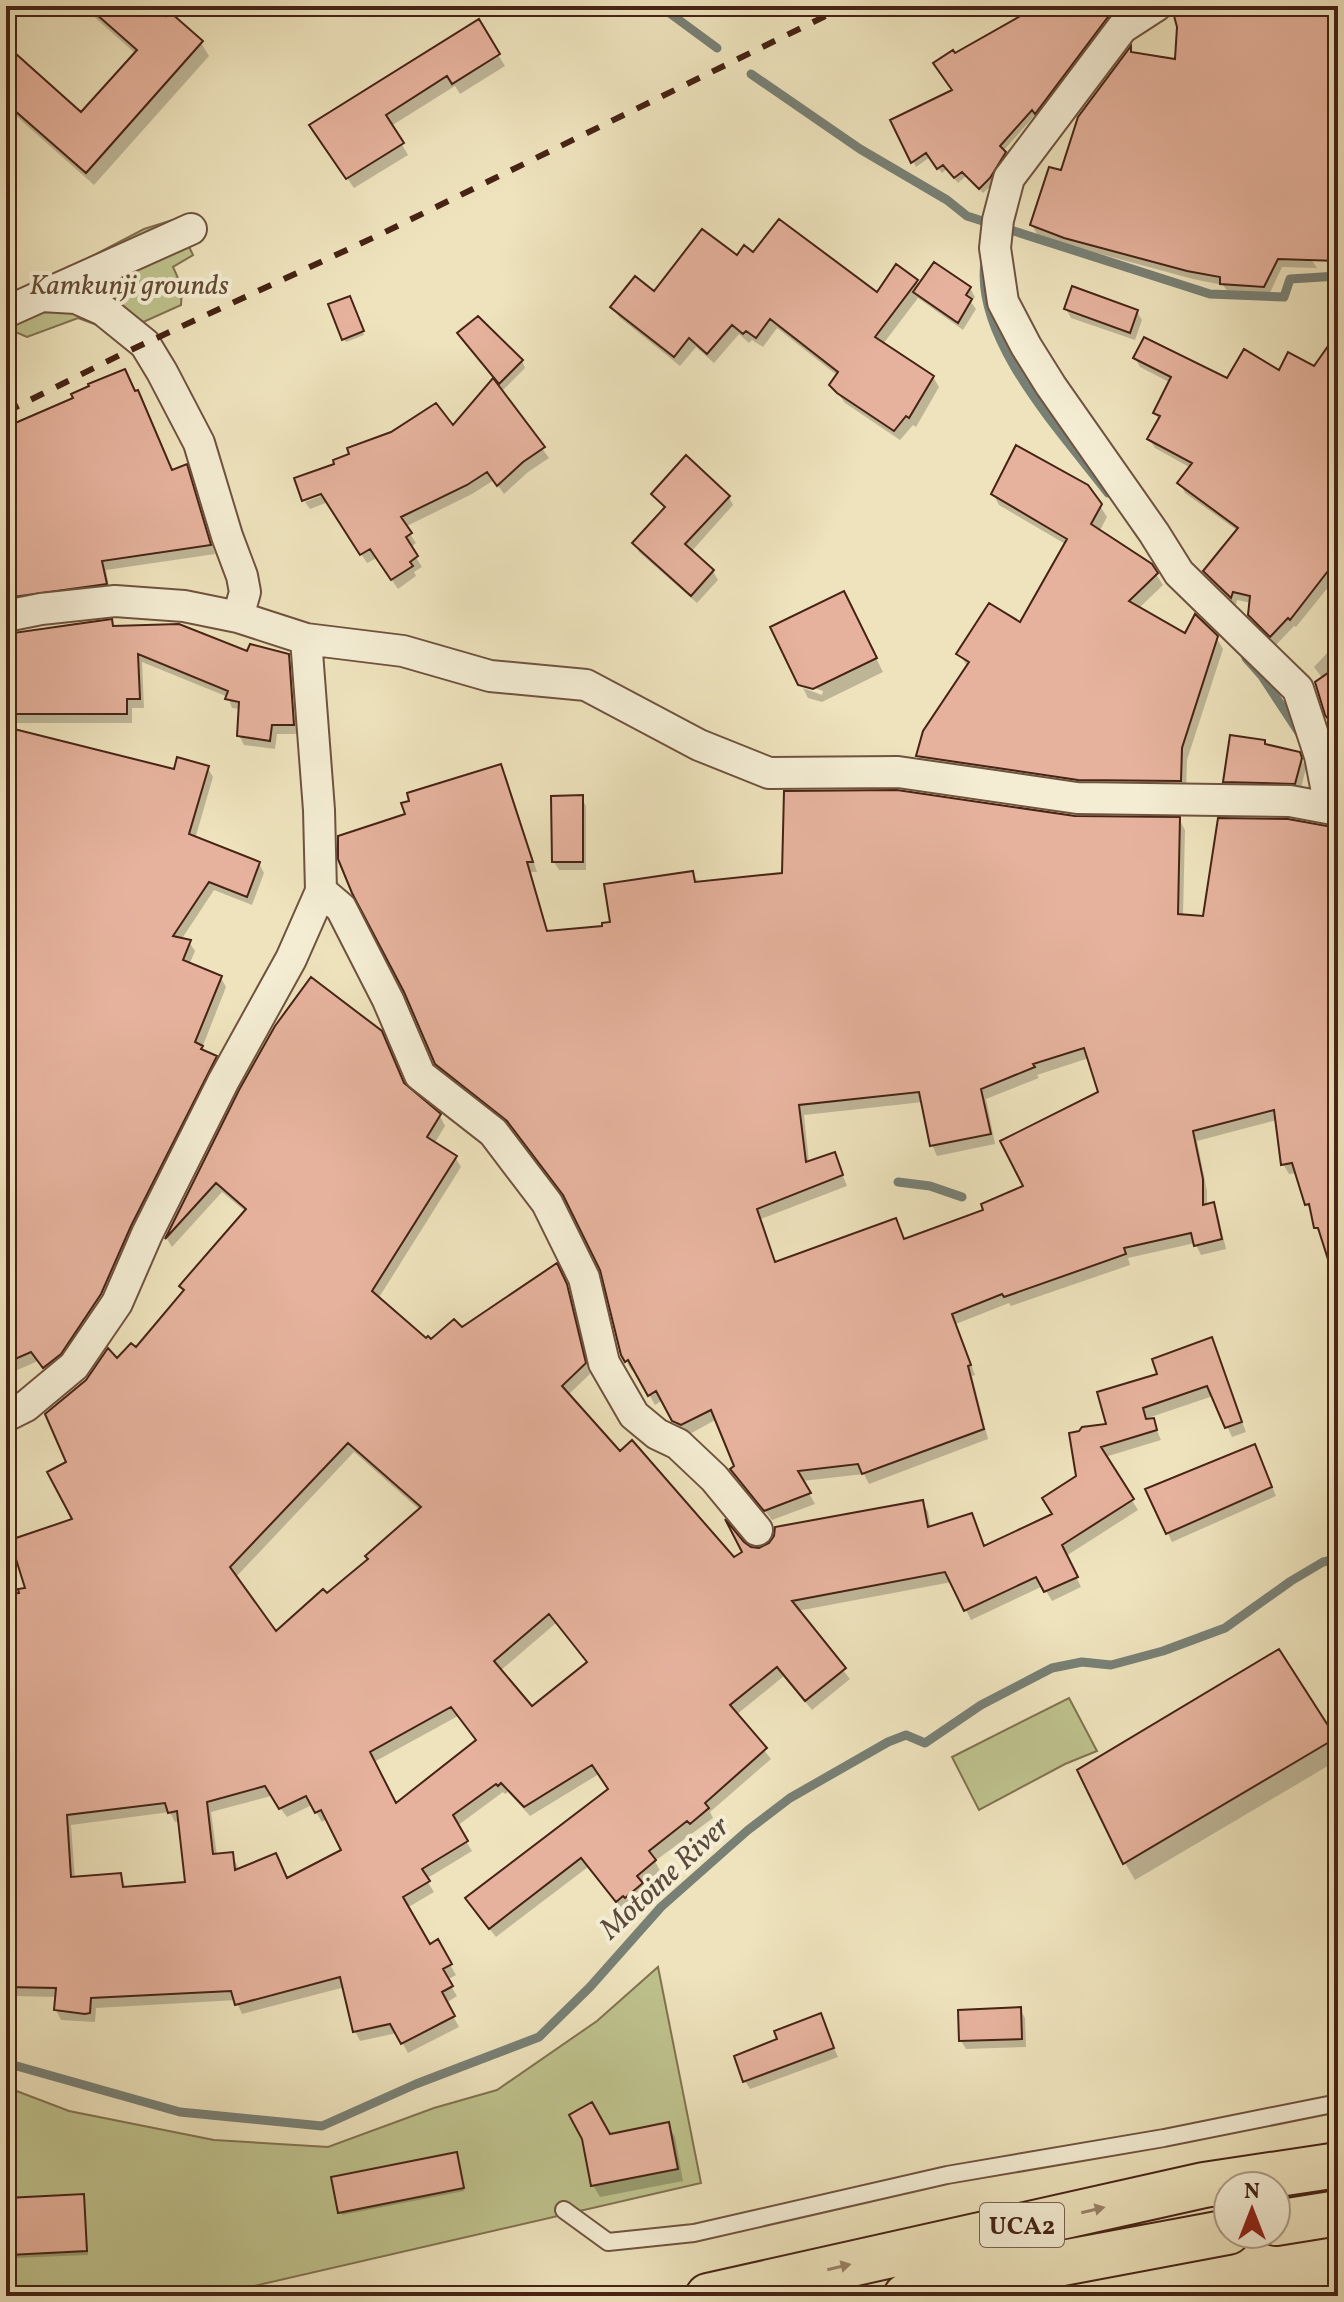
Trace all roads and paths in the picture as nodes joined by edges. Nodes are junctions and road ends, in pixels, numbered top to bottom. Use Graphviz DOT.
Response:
graph roads {
  1 [pos="1156,6"];
  2 [pos="191,229"];
  3 [pos="41,296"];
  4 [pos="6,312"];
  5 [pos="6,616"];
  6 [pos="238,617"];
  7 [pos="306,639"];
  8 [pos="1334,809"];
  9 [pos="321,891"];
  10 [pos="6,1416"];
  11 [pos="757,1530"];
  12 [pos="1338,2103"];
  13 [pos="1338,2165"];
  14 [pos="564,2210"];
  15 [pos="1338,2213"];
  16 [pos="1292,2220"];
  17 [pos="1212,2235"];
  18 [pos="708,2296"];
  19 [pos="906,2296"];
  1 -- 8 [label="street"];
  2 -- 3 [label="street"];
  3 -- 4 [label="street"];
  3 -- 6 [label="street"];
  5 -- 6 [label="street"];
  6 -- 7 [label="street"];
  7 -- 8 [label="street"];
  7 -- 9 [label="street"];
  9 -- 10 [label="street"];
  9 -- 11 [label="street"];
  12 -- 14 [label="lane"];
  18 -- 13 [label="highway, UCA2, one-way"];
  15 -- 16 [label="highway"];
  17 -- 19 [label="highway, UCA2"];
}
